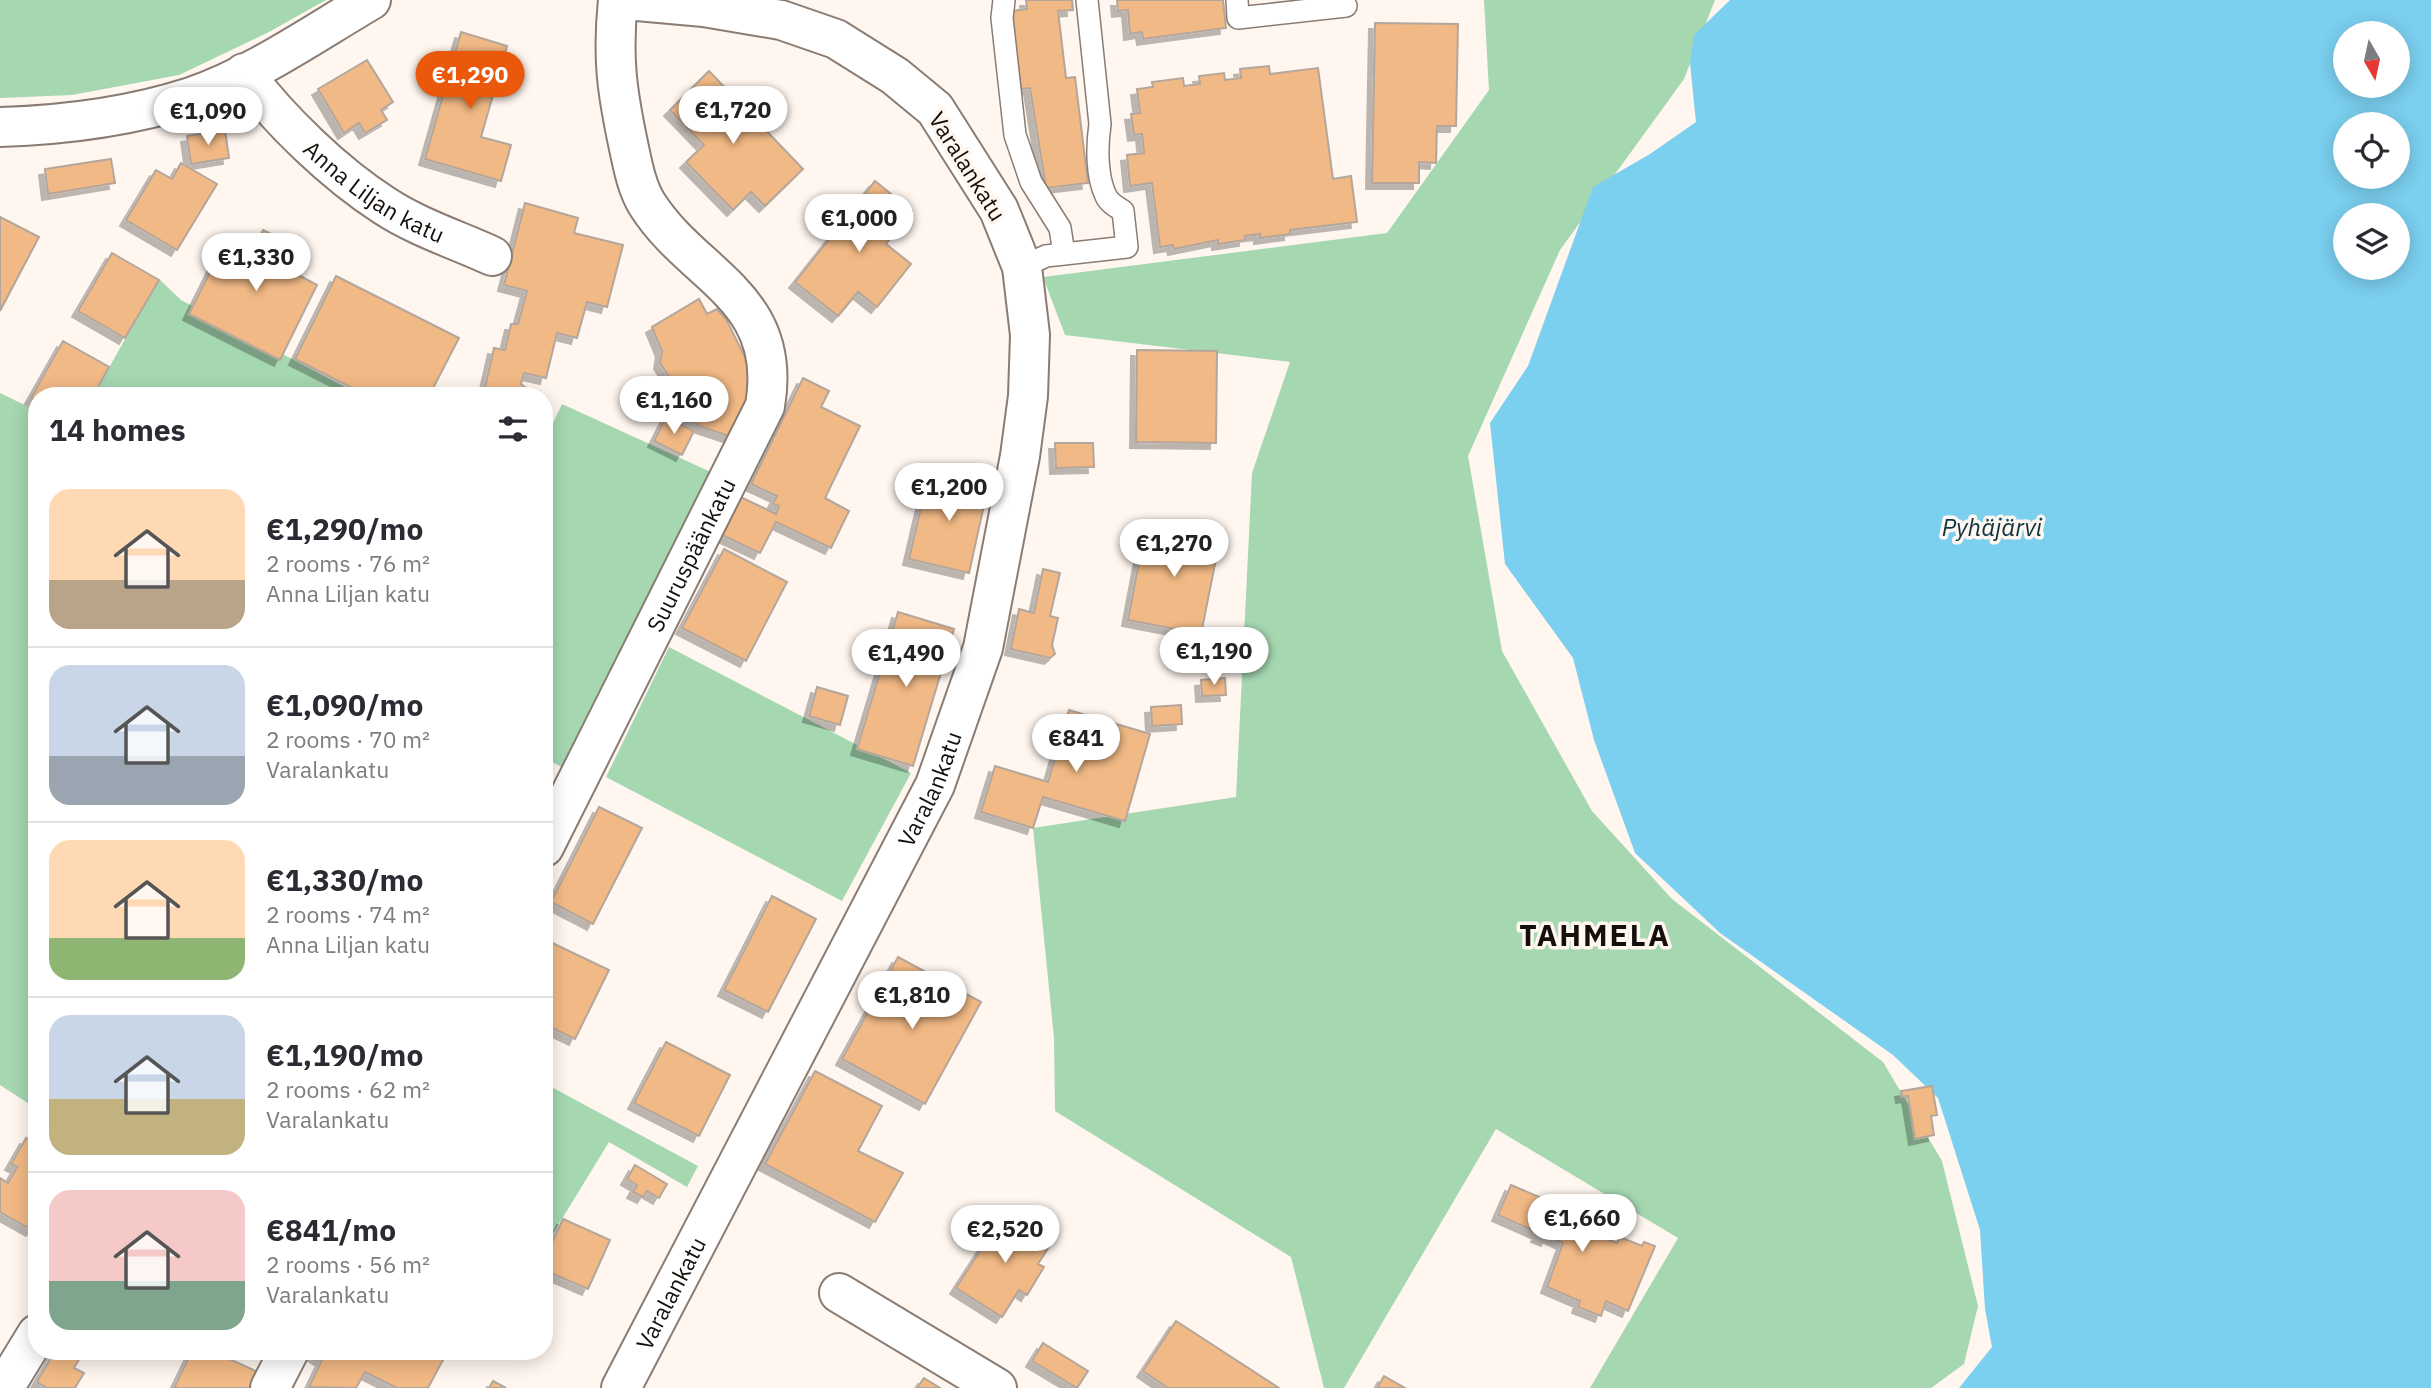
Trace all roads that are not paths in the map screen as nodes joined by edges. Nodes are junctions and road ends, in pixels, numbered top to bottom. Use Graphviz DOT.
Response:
graph roads {
  1 [pos="371,0"];
  2 [pos="618,0"];
  3 [pos="626,0"];
  4 [pos="1004,0"];
  5 [pos="1087,0"];
  6 [pos="1237,0"];
  7 [pos="1346,6"];
  8 [pos="244,74"];
  9 [pos="0,127"];
  10 [pos="1064,254"];
  11 [pos="492,256"];
  12 [pos="1022,267"];
  13 [pos="553,829"];
  14 [pos="839,1293"];
  15 [pos="28,1346"];
  16 [pos="284,1360"];
  17 [pos="5,1377"];
  18 [pos="270,1388"];
  19 [pos="621,1388"];
  20 [pos="997,1388"];
  1 -- 8 [label="street"];
  2 -- 13 [label="street, Suuruspäänkatu"];
  3 -- 12 [label="street, Varalankatu"];
  4 -- 10 [label="lane"];
  5 -- 10 [label="lane"];
  6 -- 7 [label="lane"];
  8 -- 9 [label="street"];
  8 -- 11 [label="street, Anna Liljan katu"];
  10 -- 12 [label="lane"];
  12 -- 19 [label="street, Varalankatu"];
  14 -- 20 [label="street"];
  15 -- 17 [label="street"];
  16 -- 18 [label="street"];
}
